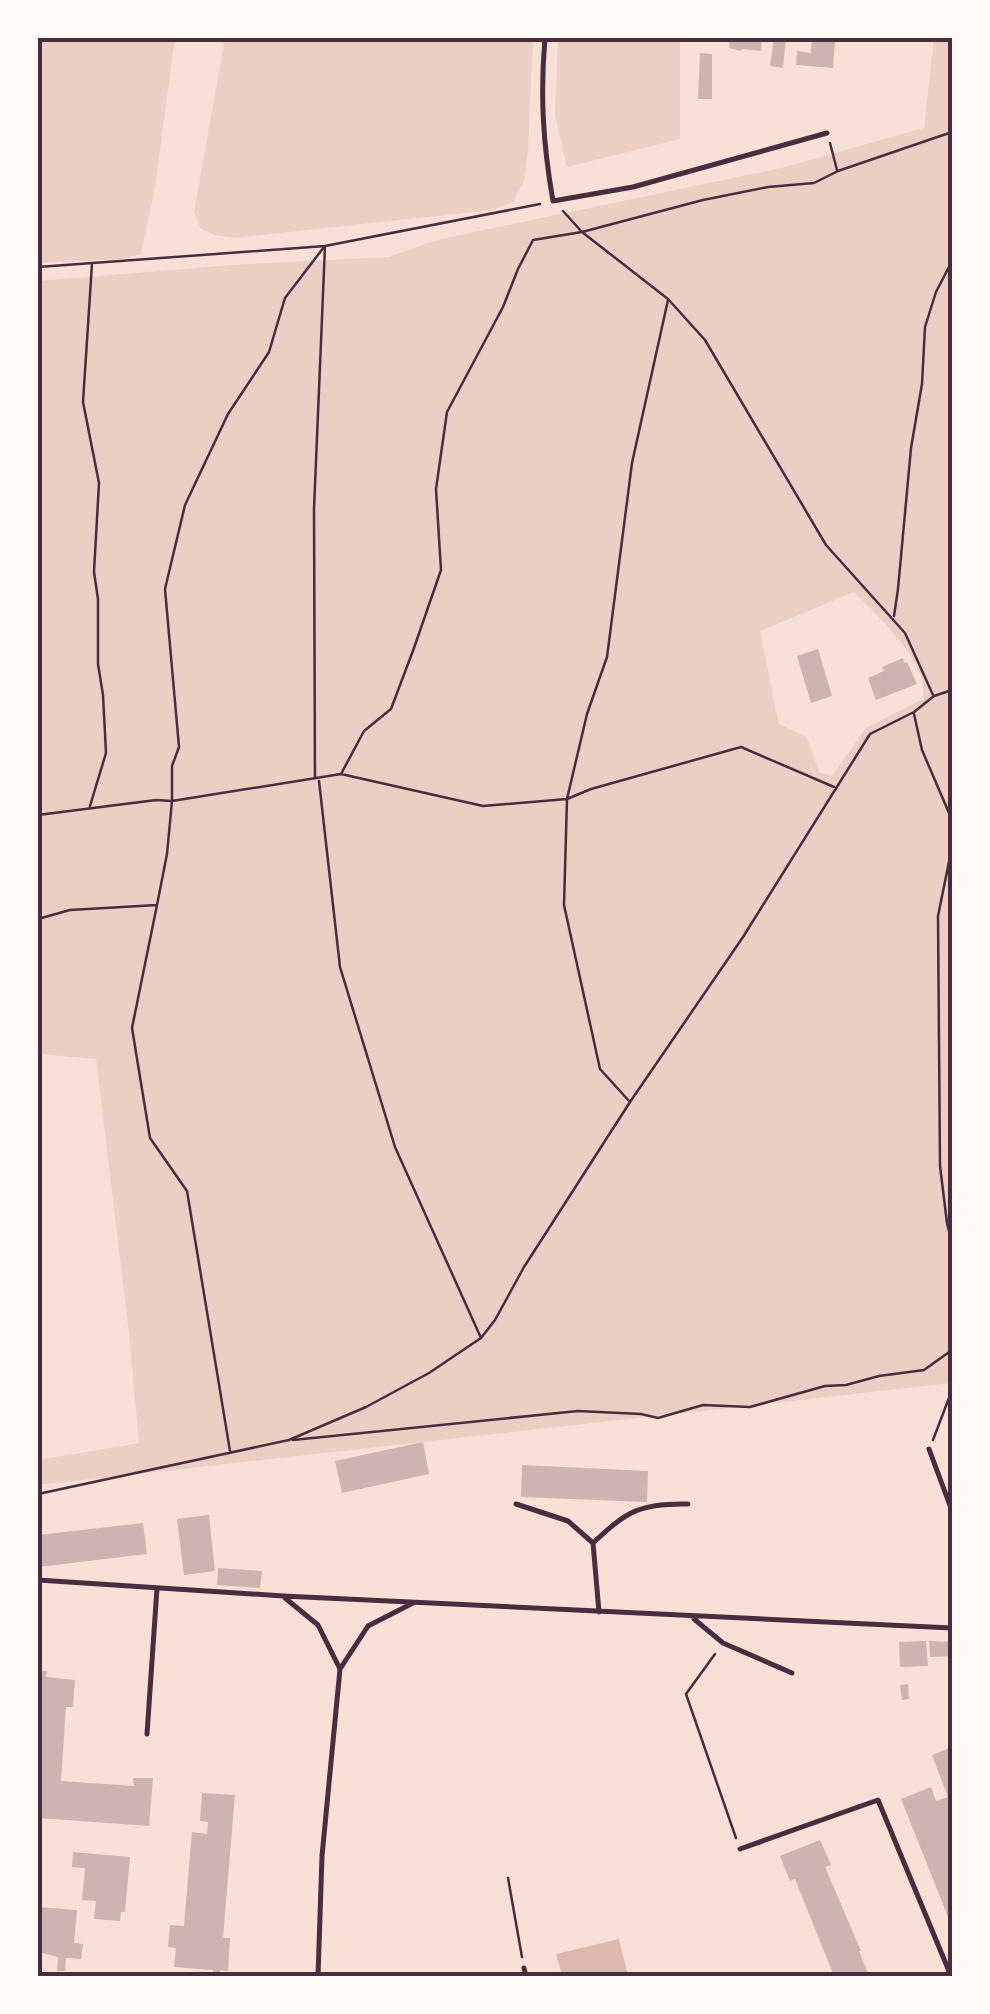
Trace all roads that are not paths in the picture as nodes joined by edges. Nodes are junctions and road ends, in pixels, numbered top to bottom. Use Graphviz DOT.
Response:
graph roads {
  1 [pos="546,38"];
  2 [pos="827,132"];
  3 [pos="929,1449"];
  4 [pos="516,1504"];
  5 [pos="688,1504"];
  6 [pos="952,1511"];
  7 [pos="592,1543"];
  8 [pos="38,1580"];
  9 [pos="157,1588"];
  10 [pos="283,1596"];
  11 [pos="415,1602"];
  12 [pos="598,1612"];
  13 [pos="692,1617"];
  14 [pos="952,1628"];
  15 [pos="340,1669"];
  16 [pos="792,1673"];
  17 [pos="147,1734"];
  18 [pos="740,1849"];
  19 [pos="318,1976"];
  20 [pos="951,1976"];
  1 -- 2 [label="lane"];
  3 -- 6 [label="lane"];
  4 -- 7 [label="lane"];
  5 -- 7 [label="lane"];
  7 -- 12 [label="lane"];
  8 -- 9 [label="lane"];
  9 -- 10 [label="lane"];
  9 -- 17 [label="lane"];
  10 -- 11 [label="lane"];
  10 -- 15 [label="lane"];
  11 -- 12 [label="lane"];
  11 -- 15 [label="lane"];
  12 -- 13 [label="lane"];
  13 -- 14 [label="lane"];
  13 -- 16 [label="lane"];
  15 -- 19 [label="lane"];
  18 -- 20 [label="lane"];
}
